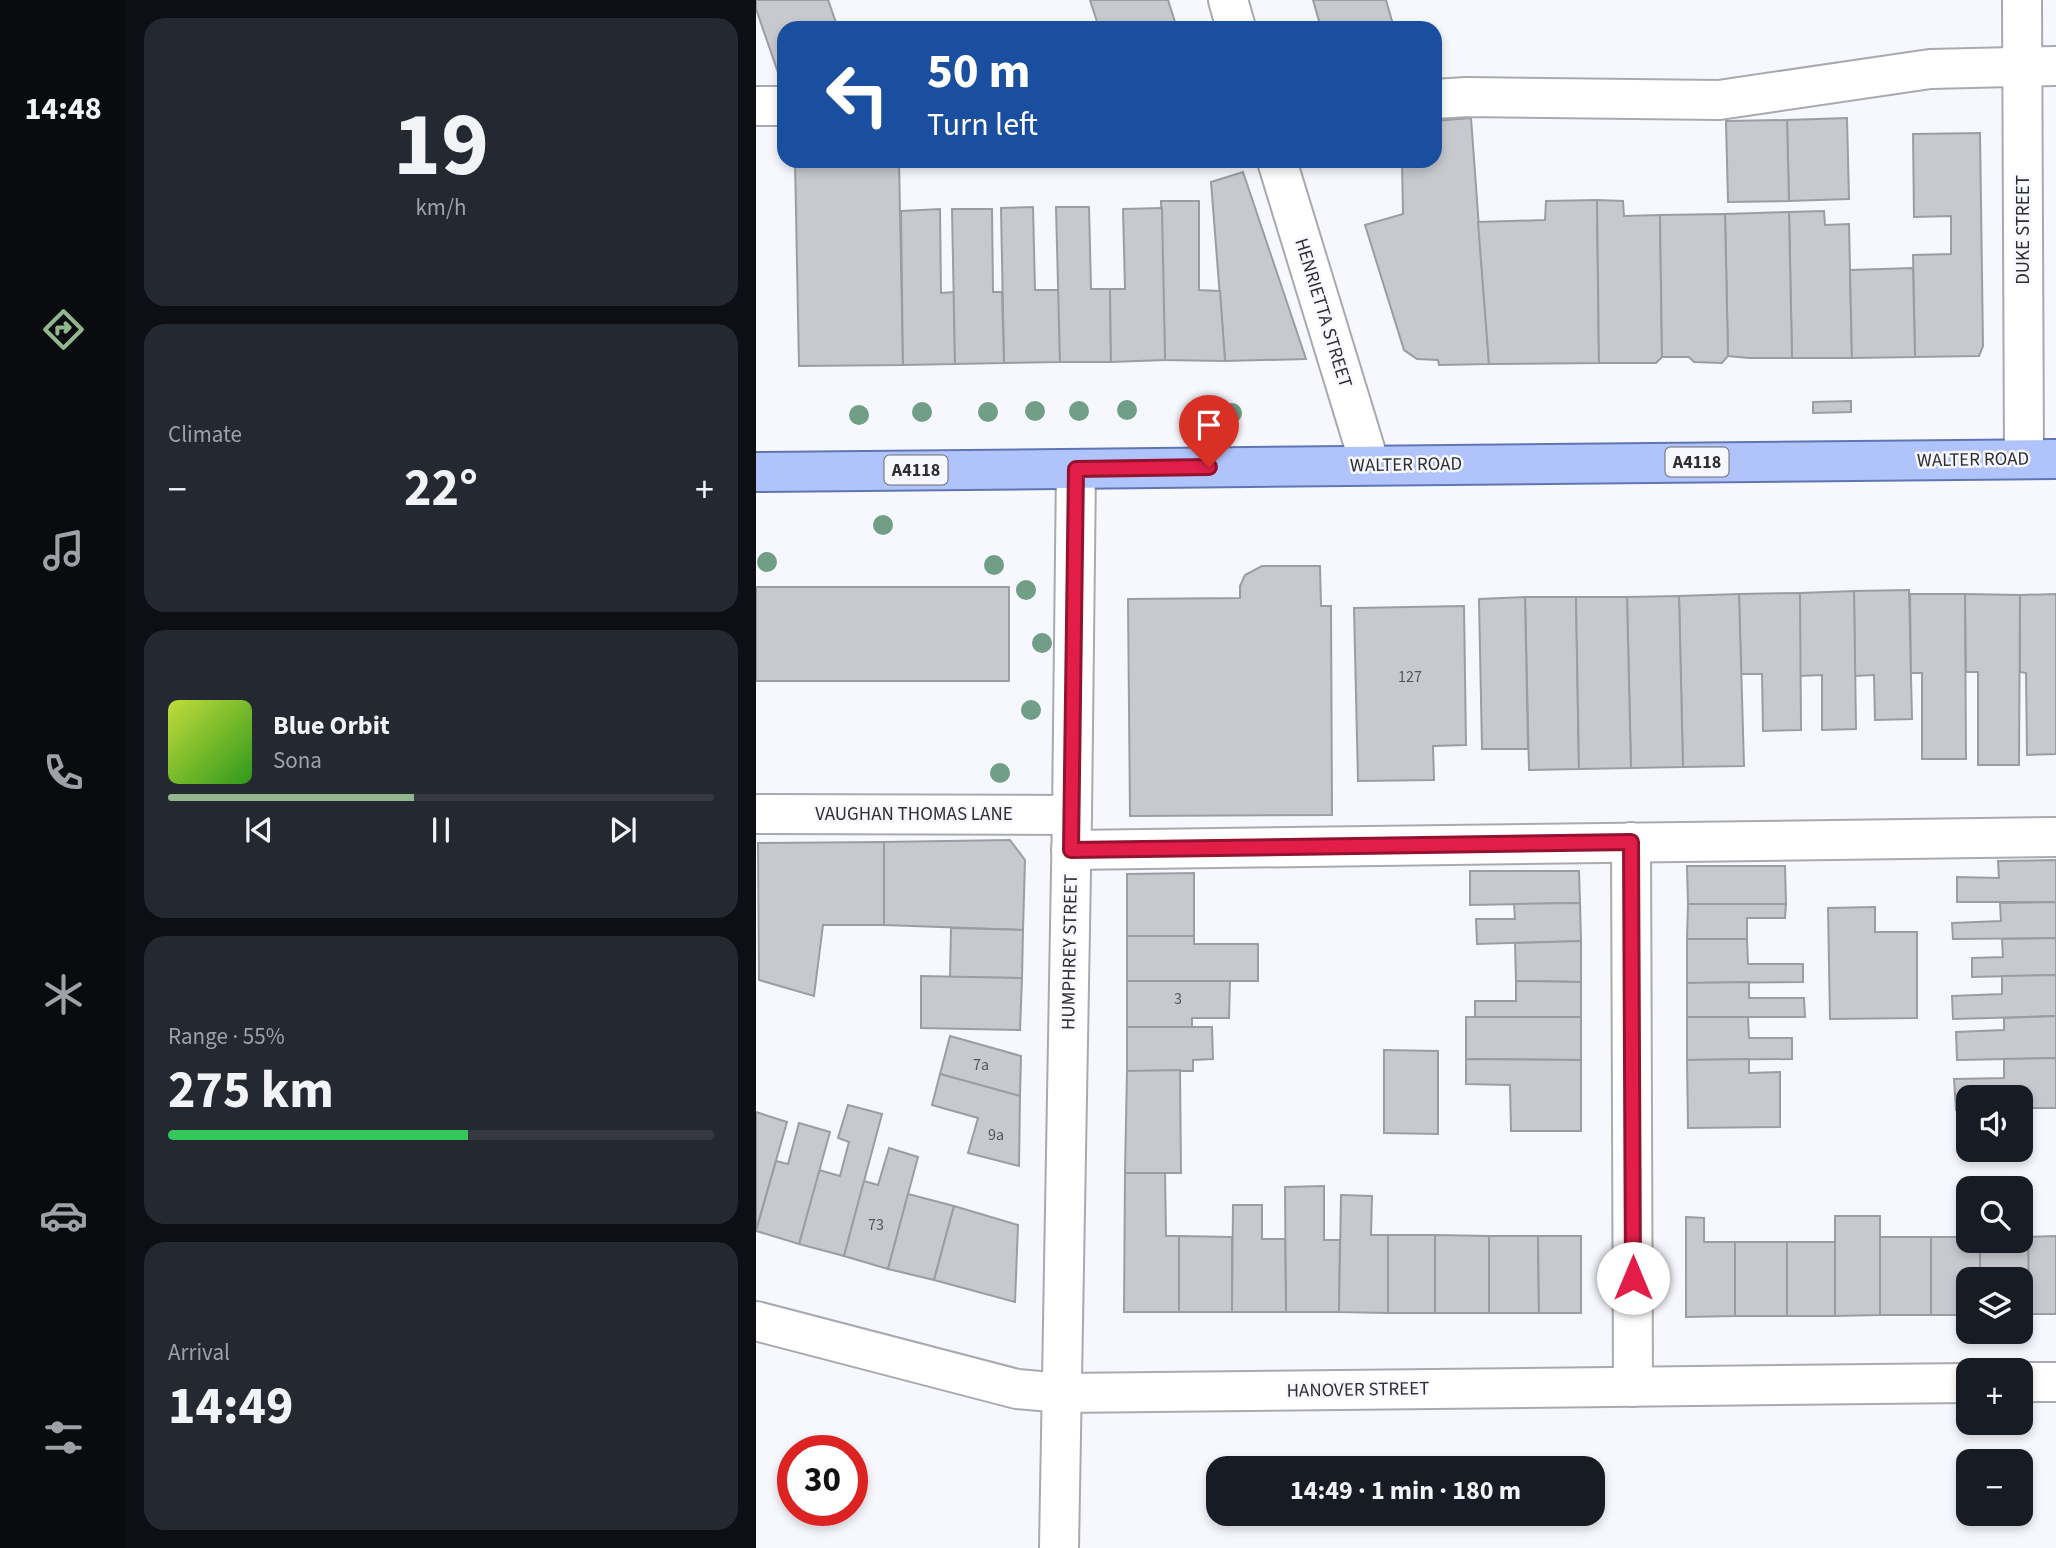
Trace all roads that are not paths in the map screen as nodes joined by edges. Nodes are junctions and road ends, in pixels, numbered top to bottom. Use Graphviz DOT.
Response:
graph roads {
  1 [pos="1228,0"];
  2 [pos="2020,1"];
  3 [pos="1234,21"];
  4 [pos="2039,67"];
  5 [pos="1442,99"];
  6 [pos="756,106"];
  7 [pos="777,106"];
  8 [pos="1279,168"];
  9 [pos="2040,459"];
  10 [pos="1370,466"];
  11 [pos="1076,469"];
  12 [pos="756,472"];
  13 [pos="756,814"];
  14 [pos="1072,833"];
  15 [pos="2056,837"];
  16 [pos="1631,842"];
  17 [pos="756,1321"];
  18 [pos="2033,1382"];
  19 [pos="2056,1382"];
  20 [pos="1956,1383"];
  21 [pos="1633,1387"];
  22 [pos="1063,1393"];
  23 [pos="1059,1547"];
  1 -- 3 [label="street"];
  2 -- 4 [label="street, DUKE STREET"];
  4 -- 5 [label="street"];
  4 -- 9 [label="street, DUKE STREET"];
  6 -- 7 [label="street"];
  8 -- 10 [label="street, HENRIETTA STREET"];
  9 -- 10 [label="main road, WALTER ROAD / A4118"];
  10 -- 11 [label="main road, WALTER ROAD / A4118"];
  11 -- 12 [label="main road, WALTER ROAD / A4118"];
  11 -- 14 [label="street, HUMPHREY STREET"];
  13 -- 14 [label="street, VAUGHAN THOMAS LANE"];
  14 -- 16 [label="street, VAUGHAN THOMAS LANE"];
  14 -- 22 [label="street, HUMPHREY STREET"];
  15 -- 16 [label="street, VAUGHAN THOMAS LANE"];
  16 -- 21 [label="street"];
  17 -- 22 [label="street, HANOVER STREET"];
  18 -- 19 [label="street"];
  20 -- 21 [label="street, HANOVER STREET"];
  21 -- 22 [label="street, HANOVER STREET"];
  22 -- 23 [label="street, HUMPHREY STREET"];
}
